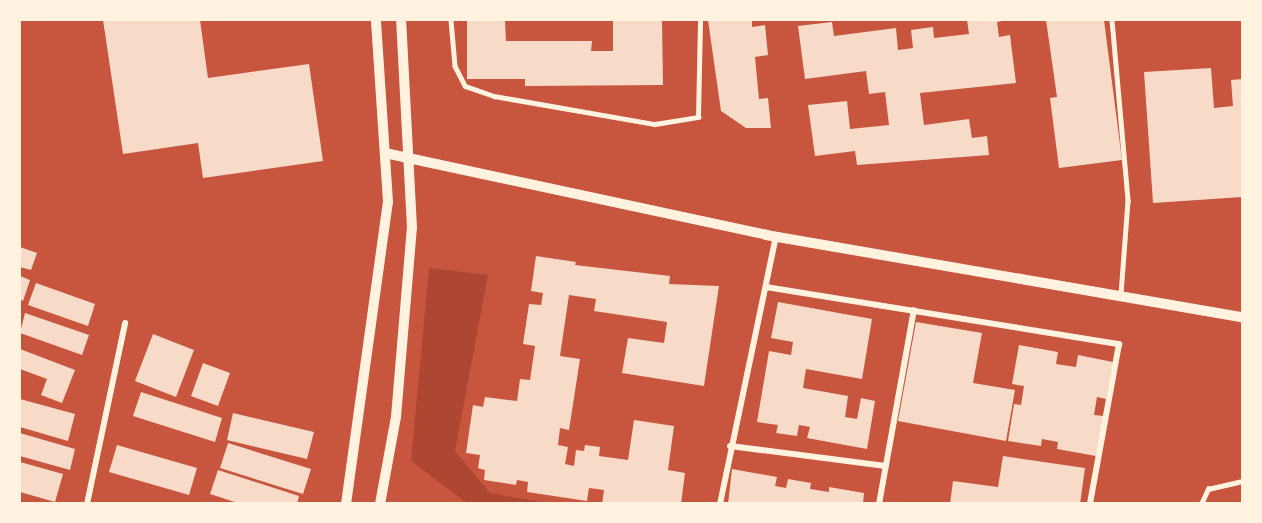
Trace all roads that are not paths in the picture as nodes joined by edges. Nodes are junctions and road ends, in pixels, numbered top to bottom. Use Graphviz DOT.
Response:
graph roads {
  1 [pos="376,20"];
  2 [pos="401,20"];
  3 [pos="451,20"];
  4 [pos="700,20"];
  5 [pos="1112,20"];
  6 [pos="385,153"];
  7 [pos="408,156"];
  8 [pos="776,236"];
  9 [pos="766,287"];
  10 [pos="1121,294"];
  11 [pos="914,310"];
  12 [pos="1242,317"];
  13 [pos="125,323"];
  14 [pos="730,446"];
  15 [pos="886,466"];
  16 [pos="1242,481"];
  17 [pos="87,504"];
  18 [pos="346,504"];
  19 [pos="380,504"];
  20 [pos="720,504"];
  21 [pos="879,504"];
  22 [pos="1090,504"];
  23 [pos="1200,504"];
  1 -- 6 [label="street"];
  2 -- 7 [label="street"];
  3 -- 4 [label="lane"];
  5 -- 10 [label="lane"];
  6 -- 7 [label="street"];
  6 -- 18 [label="street"];
  7 -- 8 [label="street"];
  7 -- 19 [label="street"];
  8 -- 9 [label="street"];
  8 -- 10 [label="street"];
  9 -- 11 [label="street"];
  9 -- 14 [label="street"];
  10 -- 12 [label="street"];
  11 -- 15 [label="street"];
  11 -- 22 [label="street"];
  13 -- 17 [label="street"];
  14 -- 15 [label="street"];
  14 -- 20 [label="street"];
  15 -- 21 [label="street"];
  16 -- 23 [label="lane"];
}
